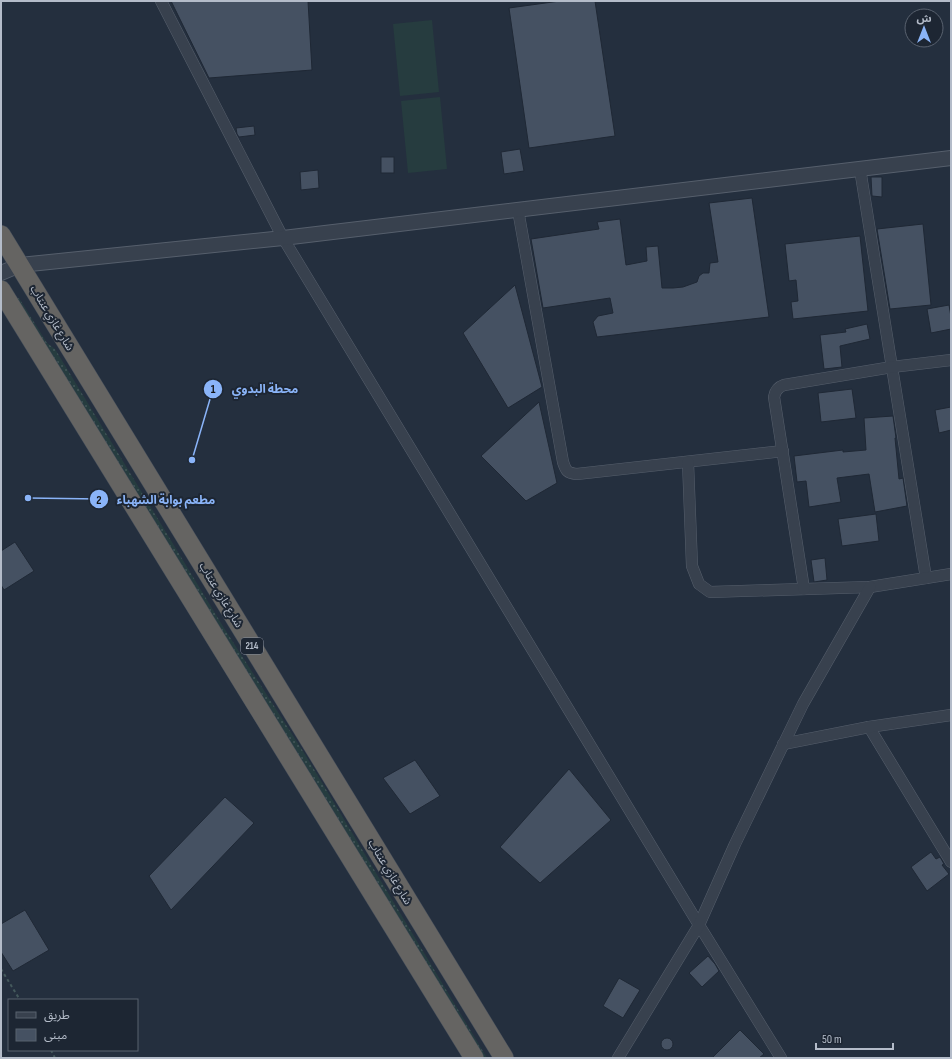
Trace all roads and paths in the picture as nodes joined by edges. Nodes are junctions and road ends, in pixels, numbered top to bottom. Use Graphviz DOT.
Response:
graph roads {
  1 [pos="161,1"];
  2 [pos="951,158"];
  3 [pos="860,169"];
  4 [pos="518,210"];
  5 [pos="1,235"];
  6 [pos="283,238"];
  7 [pos="20,265"];
  8 [pos="1,273"];
  9 [pos="1,290"];
  10 [pos="951,360"];
  11 [pos="892,368"];
  12 [pos="783,451"];
  13 [pos="688,462"];
  14 [pos="951,574"];
  15 [pos="926,578"];
  16 [pos="870,587"];
  17 [pos="804,589"];
  18 [pos="951,715"];
  19 [pos="869,727"];
  20 [pos="783,744"];
  21 [pos="951,862"];
  22 [pos="699,925"];
  23 [pos="1,969"];
  24 [pos="19,999"];
  25 [pos="474,1058"];
  26 [pos="504,1058"];
  27 [pos="618,1058"];
  28 [pos="781,1058"];
  1 -- 6 [label="street"];
  2 -- 3 [label="street"];
  3 -- 4 [label="street"];
  3 -- 11 [label="street"];
  4 -- 6 [label="street"];
  4 -- 13 [label="street"];
  5 -- 7 [label="highway, شارع غازي عنتاب / 214"];
  6 -- 7 [label="street"];
  6 -- 22 [label="street"];
  7 -- 8 [label="street"];
  7 -- 26 [label="highway, شارع غازي عنتاب / 214"];
  9 -- 25 [label="highway, 214"];
  10 -- 11 [label="street"];
  11 -- 12 [label="street"];
  11 -- 15 [label="street"];
  12 -- 13 [label="street"];
  12 -- 17 [label="street"];
  13 -- 17 [label="street"];
  14 -- 15 [label="street"];
  15 -- 16 [label="street"];
  16 -- 17 [label="street"];
  16 -- 20 [label="street"];
  18 -- 19 [label="street"];
  19 -- 20 [label="street"];
  19 -- 21 [label="street"];
  20 -- 22 [label="street"];
  22 -- 27 [label="street"];
  22 -- 28 [label="street"];
  23 -- 24 [label="path"];
}
